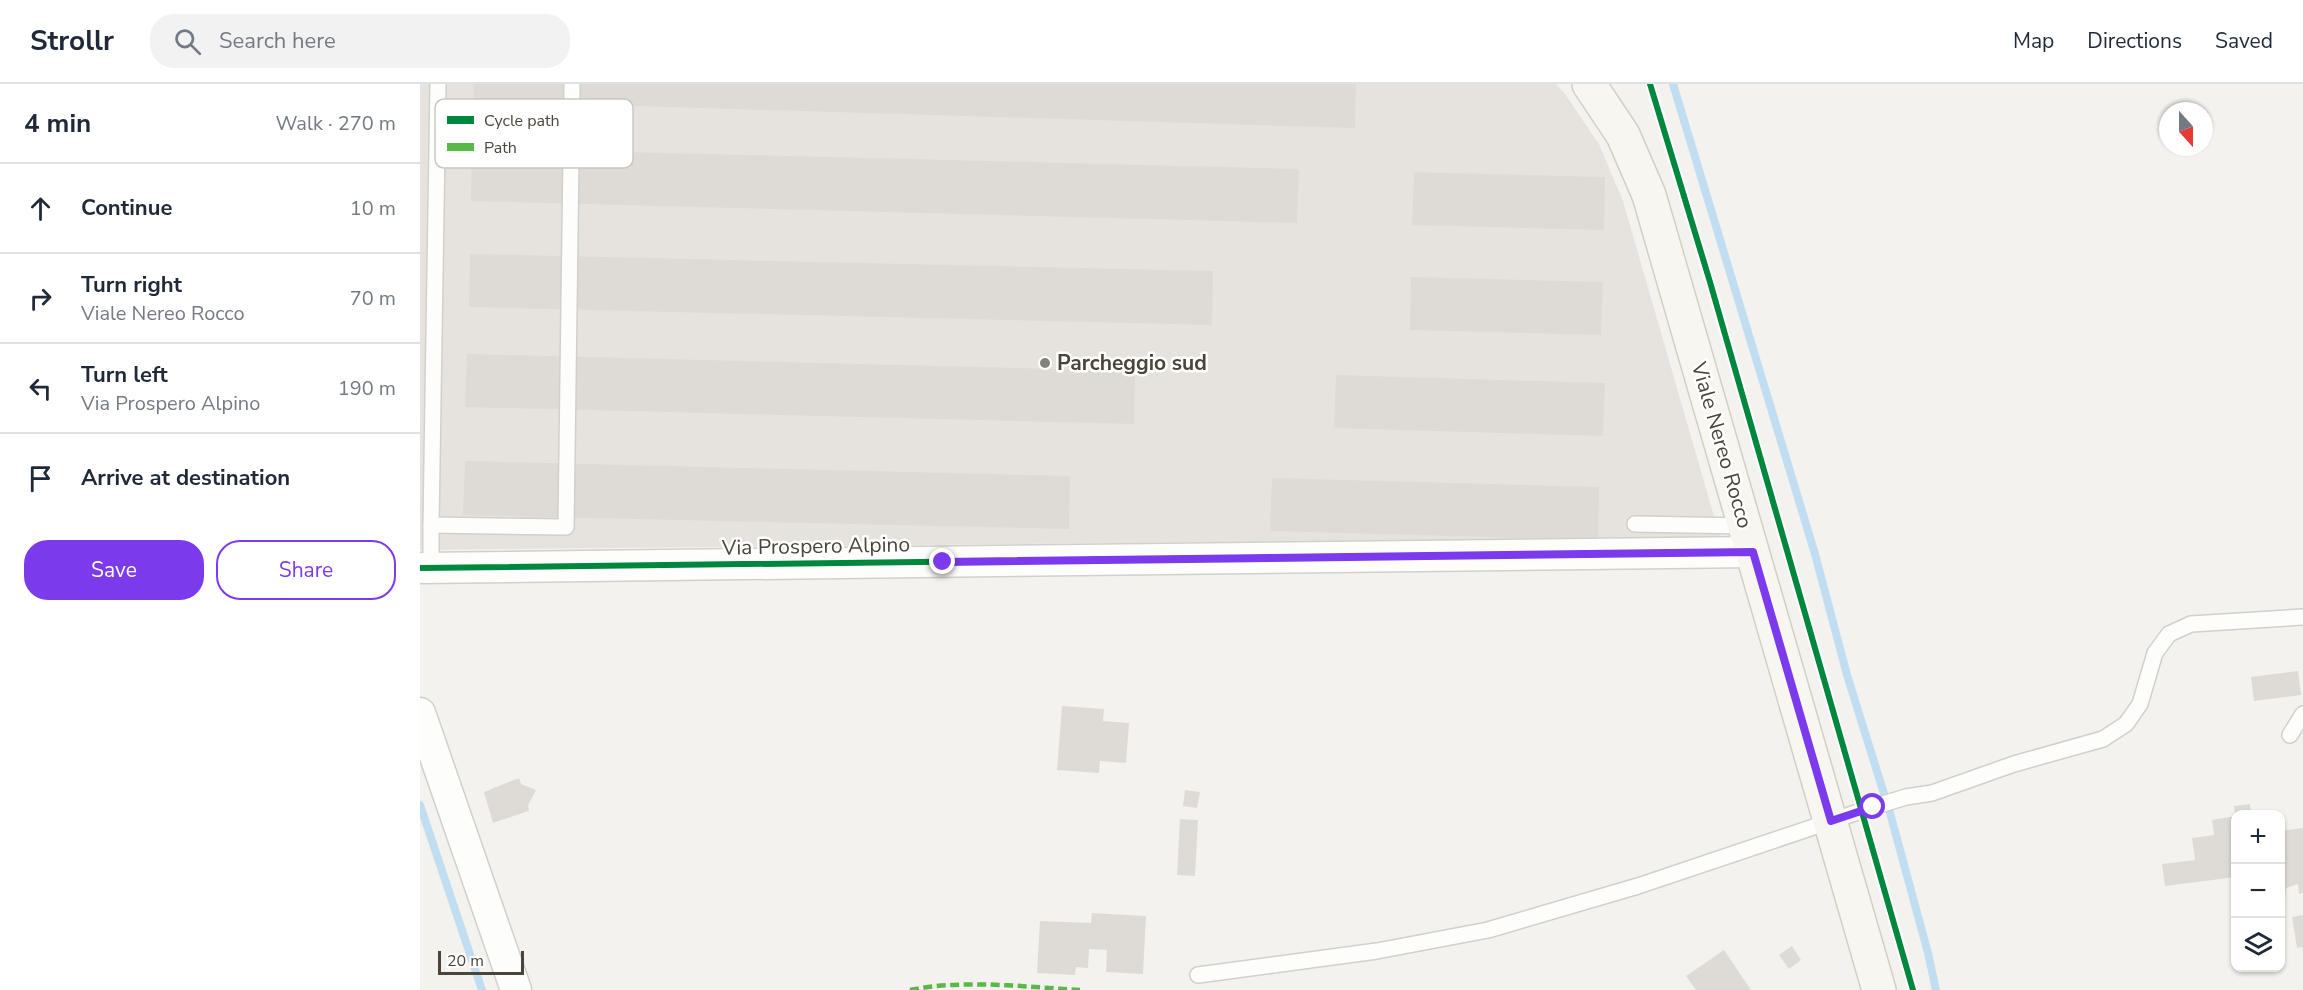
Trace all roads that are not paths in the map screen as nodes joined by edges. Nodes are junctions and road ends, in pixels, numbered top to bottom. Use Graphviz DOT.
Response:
graph roads {
  1 [pos="438,84"];
  2 [pos="572,84"];
  3 [pos="1589,84"];
  4 [pos="438,99"];
  5 [pos="572,99"];
  6 [pos="437,168"];
  7 [pos="571,168"];
  8 [pos="1635,524"];
  9 [pos="431,525"];
  10 [pos="1749,539"];
  11 [pos="426,568"];
  12 [pos="2303,617"];
  13 [pos="420,713"];
  14 [pos="2303,714"];
  15 [pos="2290,735"];
  16 [pos="1831,821"];
  17 [pos="1198,975"];
  18 [pos="516,990"];
  19 [pos="1879,990"];
  1 -- 4 [label="lane"];
  2 -- 5 [label="lane"];
  3 -- 10 [label="street, Viale Nereo Rocco"];
  6 -- 9 [label="lane"];
  7 -- 9 [label="lane"];
  8 -- 10 [label="lane"];
  9 -- 11 [label="lane"];
  10 -- 11 [label="street, Via Prospero Alpino"];
  10 -- 16 [label="street, Viale Nereo Rocco"];
  12 -- 16 [label="lane"];
  13 -- 18 [label="street"];
  14 -- 15 [label="lane"];
  16 -- 17 [label="lane"];
  16 -- 19 [label="street, Viale Nereo Rocco"];
}
